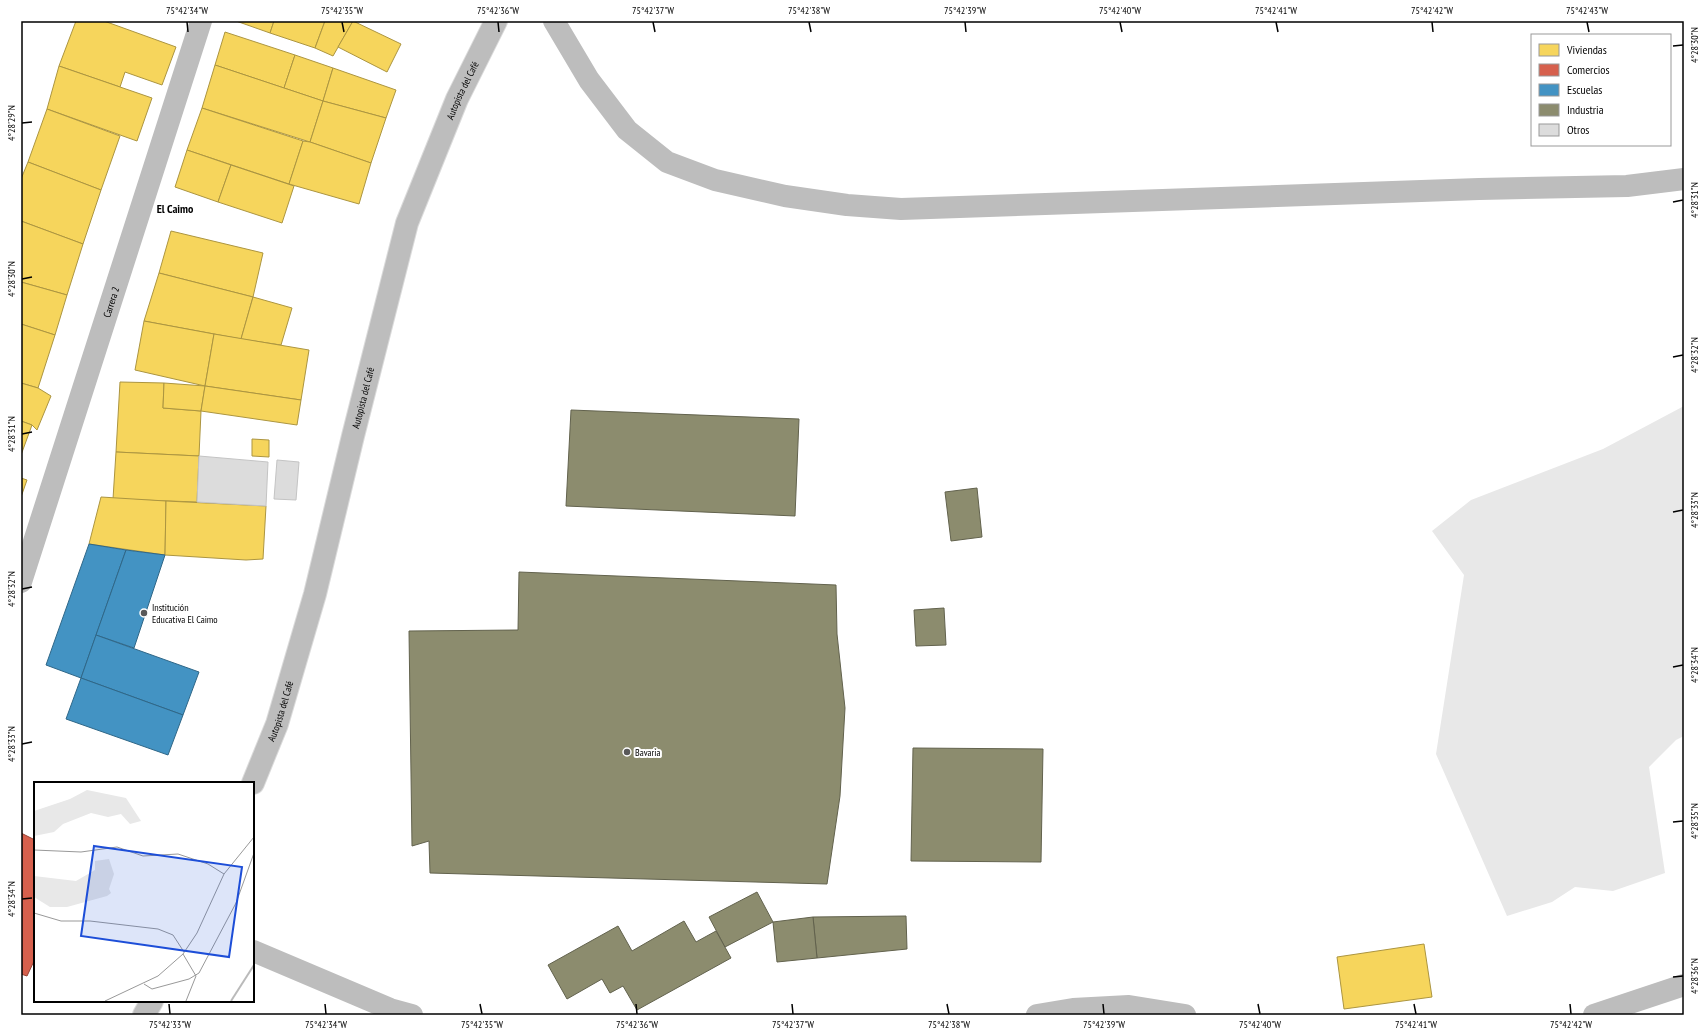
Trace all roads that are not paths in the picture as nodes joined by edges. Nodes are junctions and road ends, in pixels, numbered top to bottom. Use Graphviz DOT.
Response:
graph roads {
  1 [pos="201,21"];
  2 [pos="496,21"];
  3 [pos="554,21"];
  4 [pos="1684,179"];
  5 [pos="21,582"];
  6 [pos="253,782"];
  7 [pos="254,951"];
  8 [pos="1684,985"];
  9 [pos="151,1002"];
  10 [pos="144,1015"];
  11 [pos="412,1015"];
  12 [pos="1037,1015"];
  13 [pos="1185,1015"];
  14 [pos="1594,1015"];
  1 -- 5 [label="main road, Carrera 2"];
  2 -- 6 [label="main road, Autopista del Café"];
  3 -- 4 [label="main road"];
  7 -- 11 [label="main road"];
  8 -- 14 [label="main road"];
  9 -- 10 [label="main road"];
  12 -- 13 [label="main road"];
}
